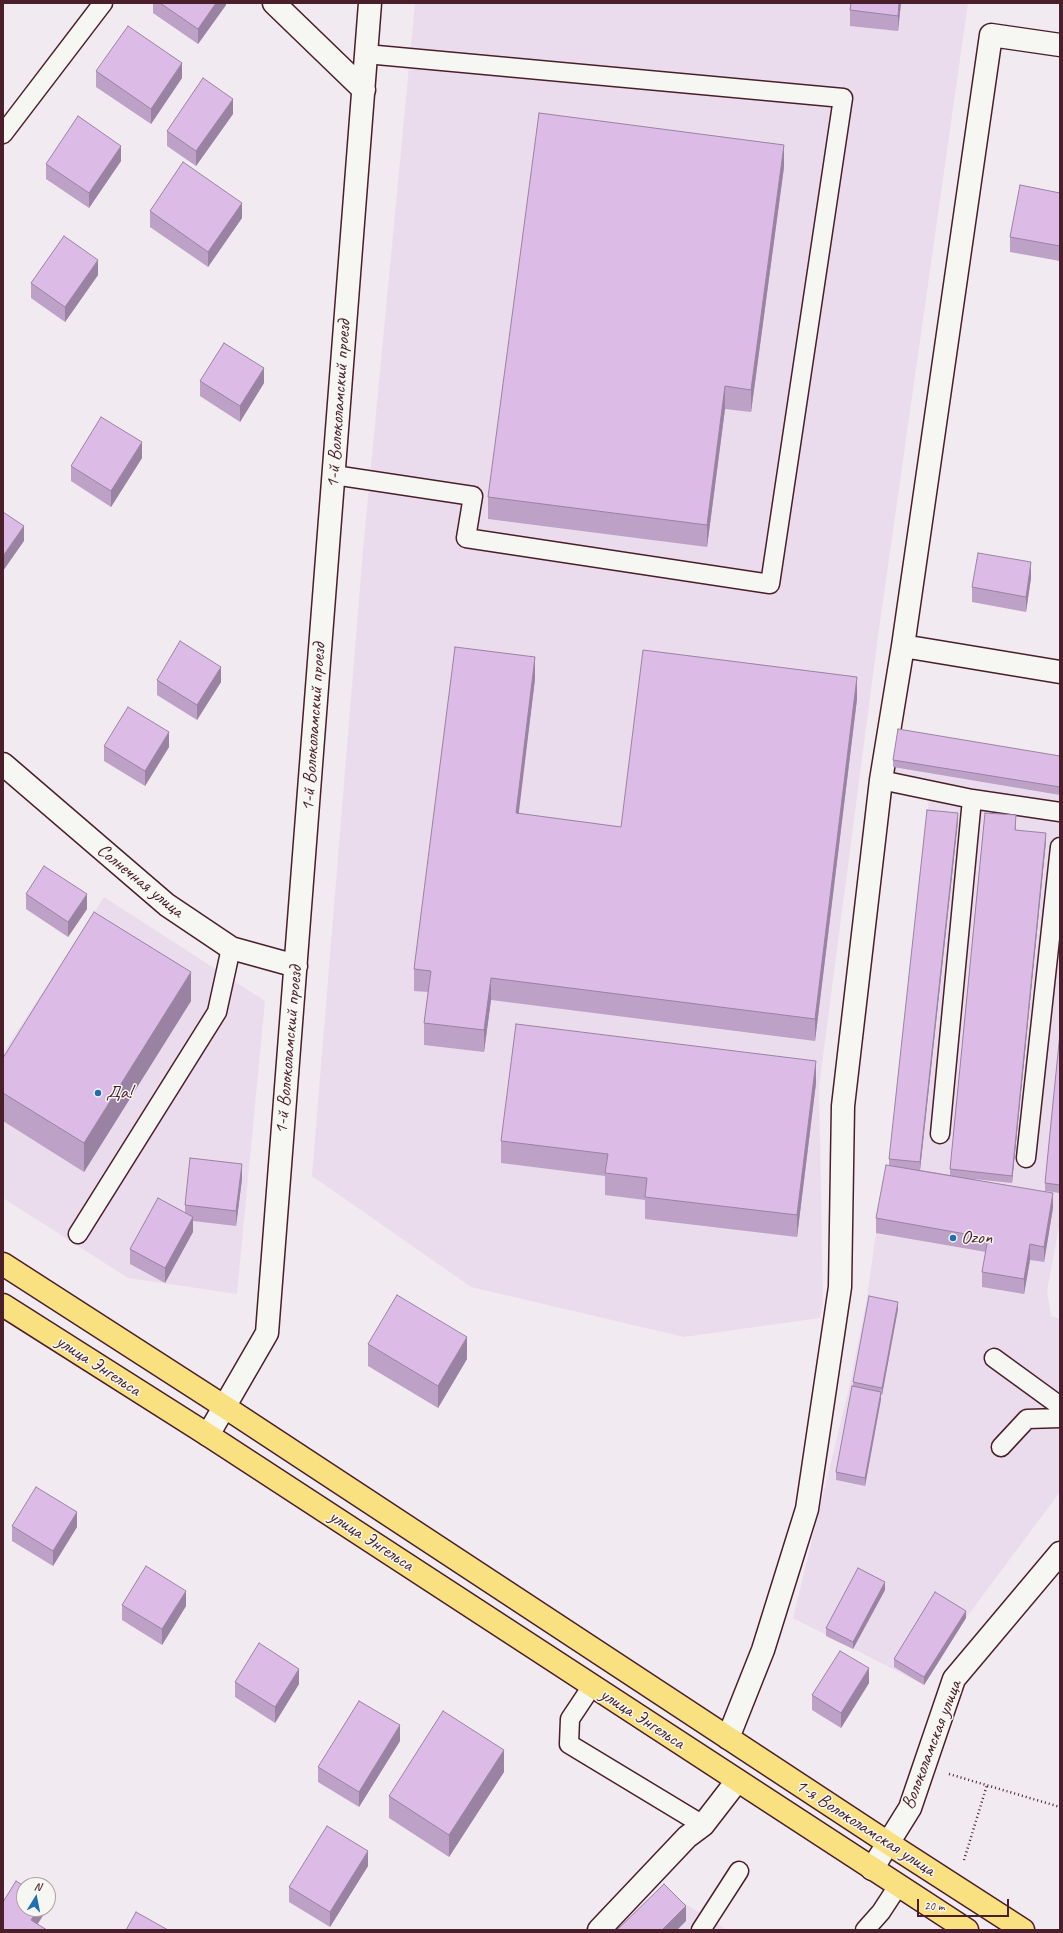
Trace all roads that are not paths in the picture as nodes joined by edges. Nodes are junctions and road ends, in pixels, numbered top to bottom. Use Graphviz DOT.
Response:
graph roads {
  1 [pos="103,3"];
  2 [pos="274,3"];
  3 [pos="370,3"];
  4 [pos="1060,45"];
  5 [pos="366,54"];
  6 [pos="364,90"];
  7 [pos="3,134"];
  8 [pos="334,475"];
  9 [pos="903,646"];
  10 [pos="1060,672"];
  11 [pos="3,764"];
  12 [pos="881,780"];
  13 [pos="972,799"];
  14 [pos="1060,812"];
  15 [pos="1060,847"];
  16 [pos="231,948"];
  17 [pos="296,966"];
  18 [pos="940,1134"];
  19 [pos="1026,1158"];
  20 [pos="78,1234"];
  21 [pos="3,1264"];
  22 [pos="3,1305"];
  23 [pos="994,1358"];
  24 [pos="1060,1406"];
  25 [pos="225,1407"];
  26 [pos="1060,1418"];
  27 [pos="208,1435"];
  28 [pos="1001,1447"];
  29 [pos="1060,1553"];
  30 [pos="592,1686"];
  31 [pos="728,1738"];
  32 [pos="737,1781"];
  33 [pos="702,1826"];
  34 [pos="888,1843"];
  35 [pos="872,1869"];
  36 [pos="739,1871"];
  37 [pos="898,1886"];
  38 [pos="599,1930"];
  39 [pos="701,1930"];
  40 [pos="864,1930"];
  41 [pos="967,1930"];
  42 [pos="1023,1930"];
  1 -- 7 [label="lane"];
  2 -- 6 [label="street"];
  3 -- 5 [label="street, 1-й Волоколамский проезд"];
  4 -- 9 [label="street"];
  5 -- 6 [label="street, 1-й Волоколамский проезд"];
  5 -- 8 [label="lane"];
  6 -- 8 [label="street, 1-й Волоколамский проезд"];
  8 -- 17 [label="street, 1-й Волоколамский проезд"];
  9 -- 10 [label="street"];
  9 -- 12 [label="street"];
  11 -- 16 [label="street, Солнечная улица"];
  12 -- 13 [label="lane"];
  12 -- 31 [label="street"];
  13 -- 14 [label="lane"];
  13 -- 18 [label="lane"];
  15 -- 19 [label="lane"];
  16 -- 17 [label="street, Солнечная улица"];
  16 -- 20 [label="lane"];
  17 -- 25 [label="street, 1-й Волоколамский проезд"];
  21 -- 25 [label="main road, улица Энгельса"];
  22 -- 27 [label="main road, улица Энгельса"];
  23 -- 24 [label="lane"];
  25 -- 27 [label="street, 1-й Волоколамский проезд"];
  25 -- 31 [label="main road, улица Энгельса"];
  26 -- 28 [label="lane"];
  27 -- 30 [label="main road, улица Энгельса"];
  29 -- 34 [label="street, Волоколамская улица"];
  30 -- 32 [label="main road, улица Энгельса"];
  30 -- 33 [label="lane"];
  31 -- 34 [label="main road, 1-я Волоколамская улица"];
  32 -- 33 [label="street"];
  32 -- 35 [label="main road, 1-я Волоколамская улица"];
  33 -- 38 [label="street"];
  34 -- 35 [label="street, Волоколамская улица"];
  34 -- 42 [label="main road, 1-я Волоколамская улица"];
  35 -- 37 [label="main road, 1-я Волоколамская улица"];
  36 -- 39 [label="lane"];
  37 -- 40 [label="lane"];
  37 -- 41 [label="main road, 1-я Волоколамская улица"];
}
